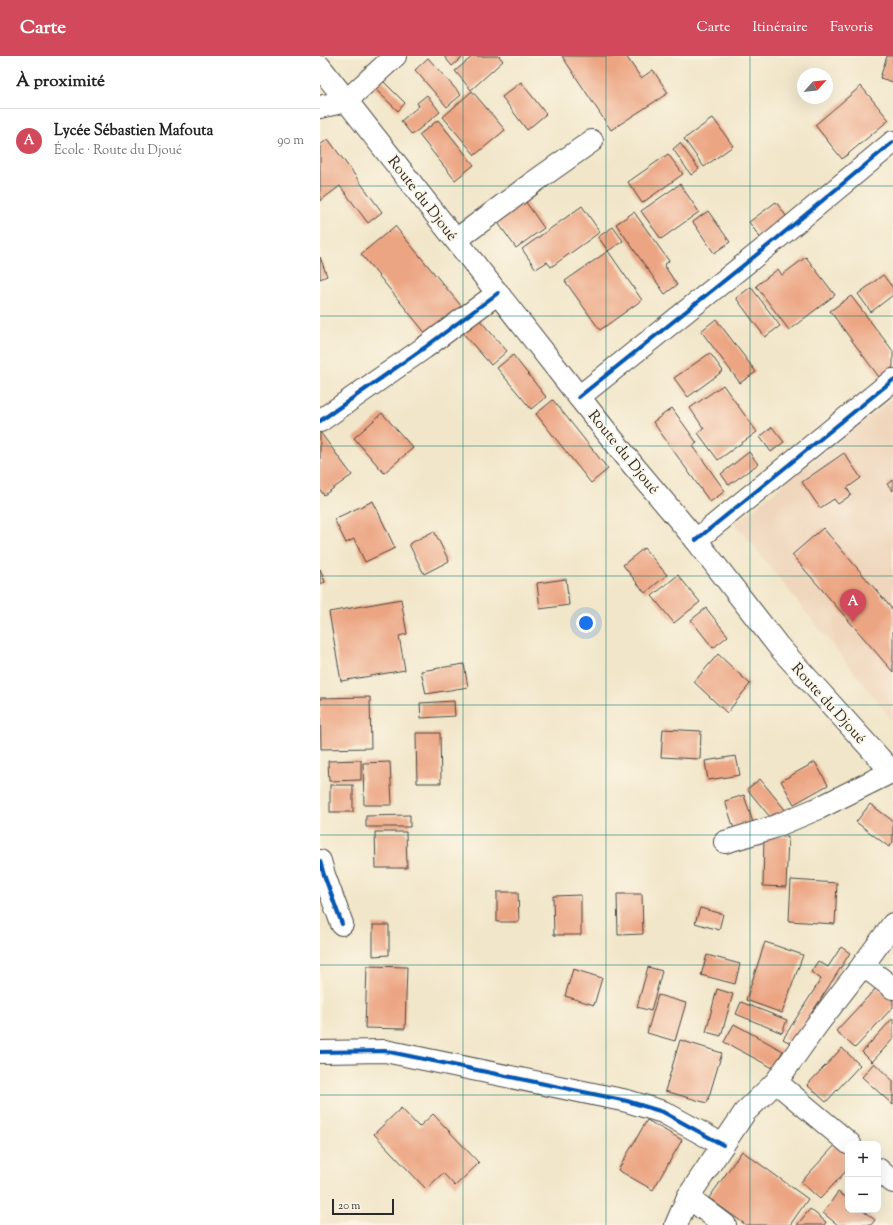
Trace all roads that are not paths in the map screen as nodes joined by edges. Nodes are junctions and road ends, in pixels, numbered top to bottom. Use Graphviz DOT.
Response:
graph roads {
  1 [pos="396,56"];
  2 [pos="320,67"];
  3 [pos="346,101"];
  4 [pos="320,107"];
  5 [pos="592,141"];
  6 [pos="893,142"];
  7 [pos="456,240"];
  8 [pos="498,293"];
  9 [pos="893,380"];
  10 [pos="579,397"];
  11 [pos="320,421"];
  12 [pos="696,540"];
  13 [pos="892,772"];
  14 [pos="725,842"];
  15 [pos="320,861"];
  16 [pos="342,924"];
  17 [pos="893,924"];
  18 [pos="864,965"];
  19 [pos="893,988"];
  20 [pos="320,1052"];
  21 [pos="776,1082"];
  22 [pos="846,1141"];
  23 [pos="723,1145"];
  24 [pos="881,1172"];
  25 [pos="893,1182"];
  26 [pos="688,1198"];
  27 [pos="676,1225"];
  28 [pos="725,1225"];
  1 -- 3 [label="street"];
  2 -- 3 [label="street, Route du Djoué"];
  3 -- 4 [label="street"];
  3 -- 7 [label="street, Route du Djoué"];
  5 -- 7 [label="street"];
  6 -- 10 [label="street"];
  7 -- 8 [label="street, Route du Djoué"];
  8 -- 10 [label="street, Route du Djoué"];
  8 -- 11 [label="street"];
  9 -- 12 [label="street"];
  10 -- 12 [label="street, Route du Djoué"];
  12 -- 13 [label="street, Route du Djoué"];
  13 -- 14 [label="street"];
  15 -- 16 [label="street"];
  17 -- 18 [label="street"];
  18 -- 19 [label="street"];
  18 -- 21 [label="street"];
  20 -- 23 [label="street"];
  21 -- 22 [label="street"];
  21 -- 23 [label="street"];
  23 -- 26 [label="street"];
  24 -- 25 [label="street"];
  26 -- 27 [label="street"];
  26 -- 28 [label="street"];
}
